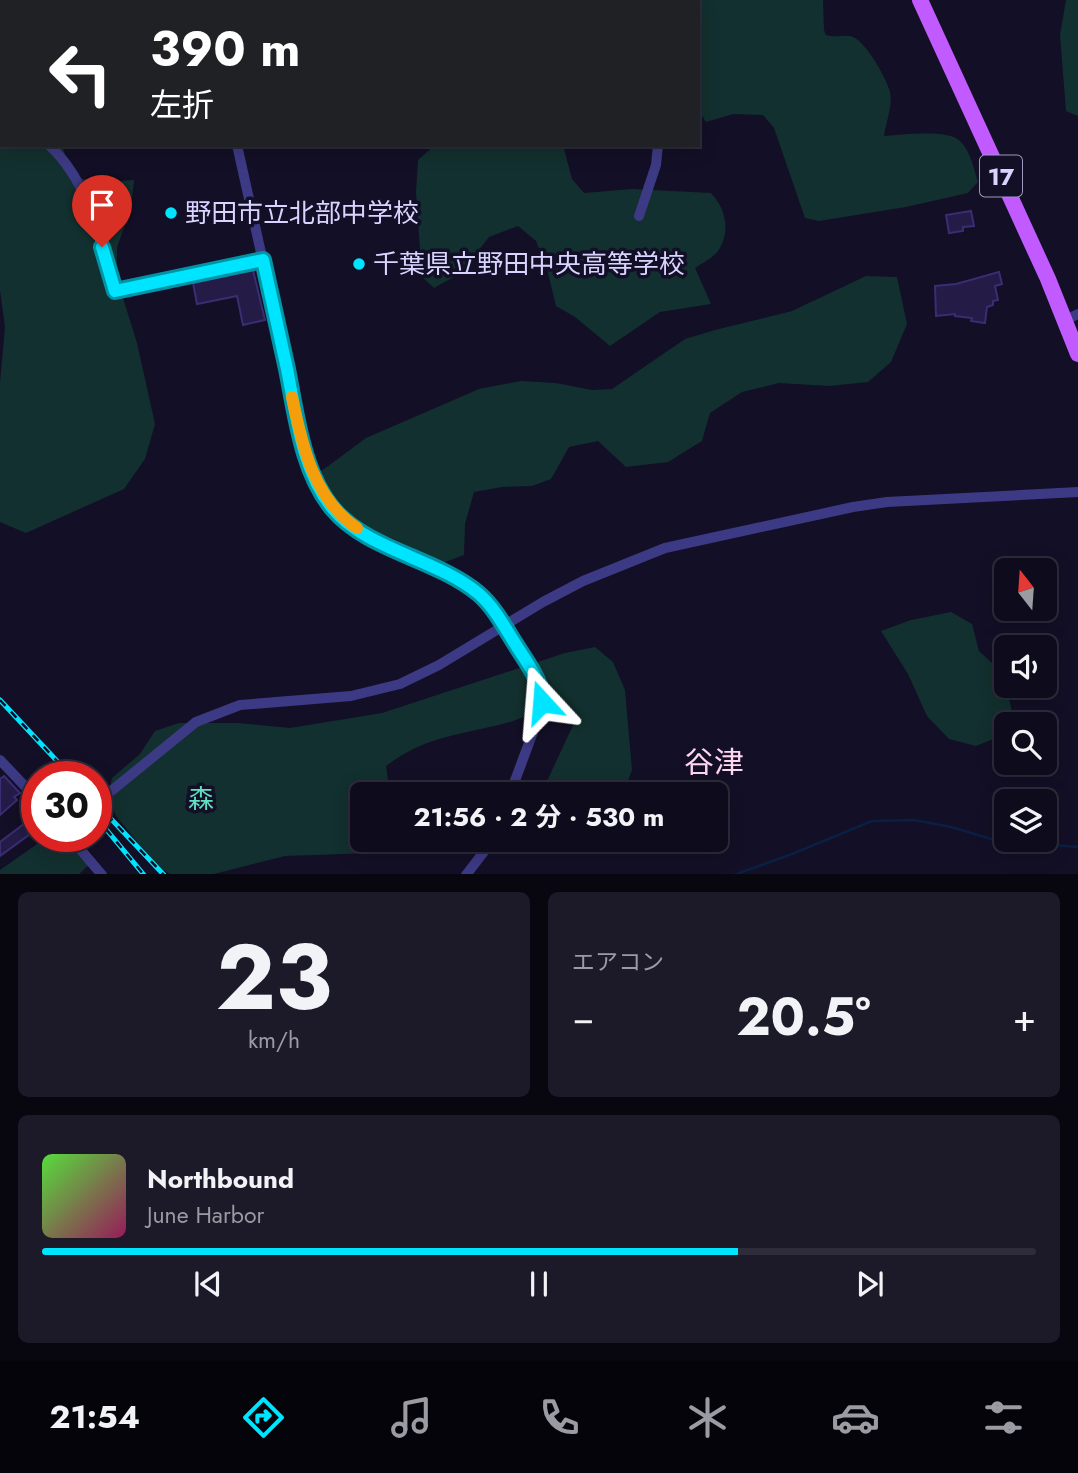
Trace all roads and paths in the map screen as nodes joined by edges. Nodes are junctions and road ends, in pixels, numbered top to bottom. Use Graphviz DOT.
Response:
graph roads {
  1 [pos="920,0"];
  2 [pos="51,147"];
  3 [pos="237,147"];
  4 [pos="658,147"];
  5 [pos="639,216"];
  6 [pos="263,260"];
  7 [pos="1072,317"];
  8 [pos="1078,354"];
  9 [pos="1078,492"];
  10 [pos="504,625"];
  11 [pos="0,760"];
  12 [pos="21,782"];
  13 [pos="514,782"];
  14 [pos="112,790"];
  15 [pos="83,852"];
  16 [pos="483,852"];
  17 [pos="102,874"];
  18 [pos="466,874"];
  1 -- 7 [label="main road, 17"];
  2 -- 6 [label="street"];
  3 -- 6 [label="street"];
  4 -- 5 [label="street"];
  6 -- 10 [label="street"];
  7 -- 8 [label="main road, 17"];
  9 -- 10 [label="street"];
  10 -- 13 [label="street"];
  10 -- 14 [label="street"];
  11 -- 12 [label="street"];
  15 -- 17 [label="street"];
  16 -- 18 [label="street"];
}
